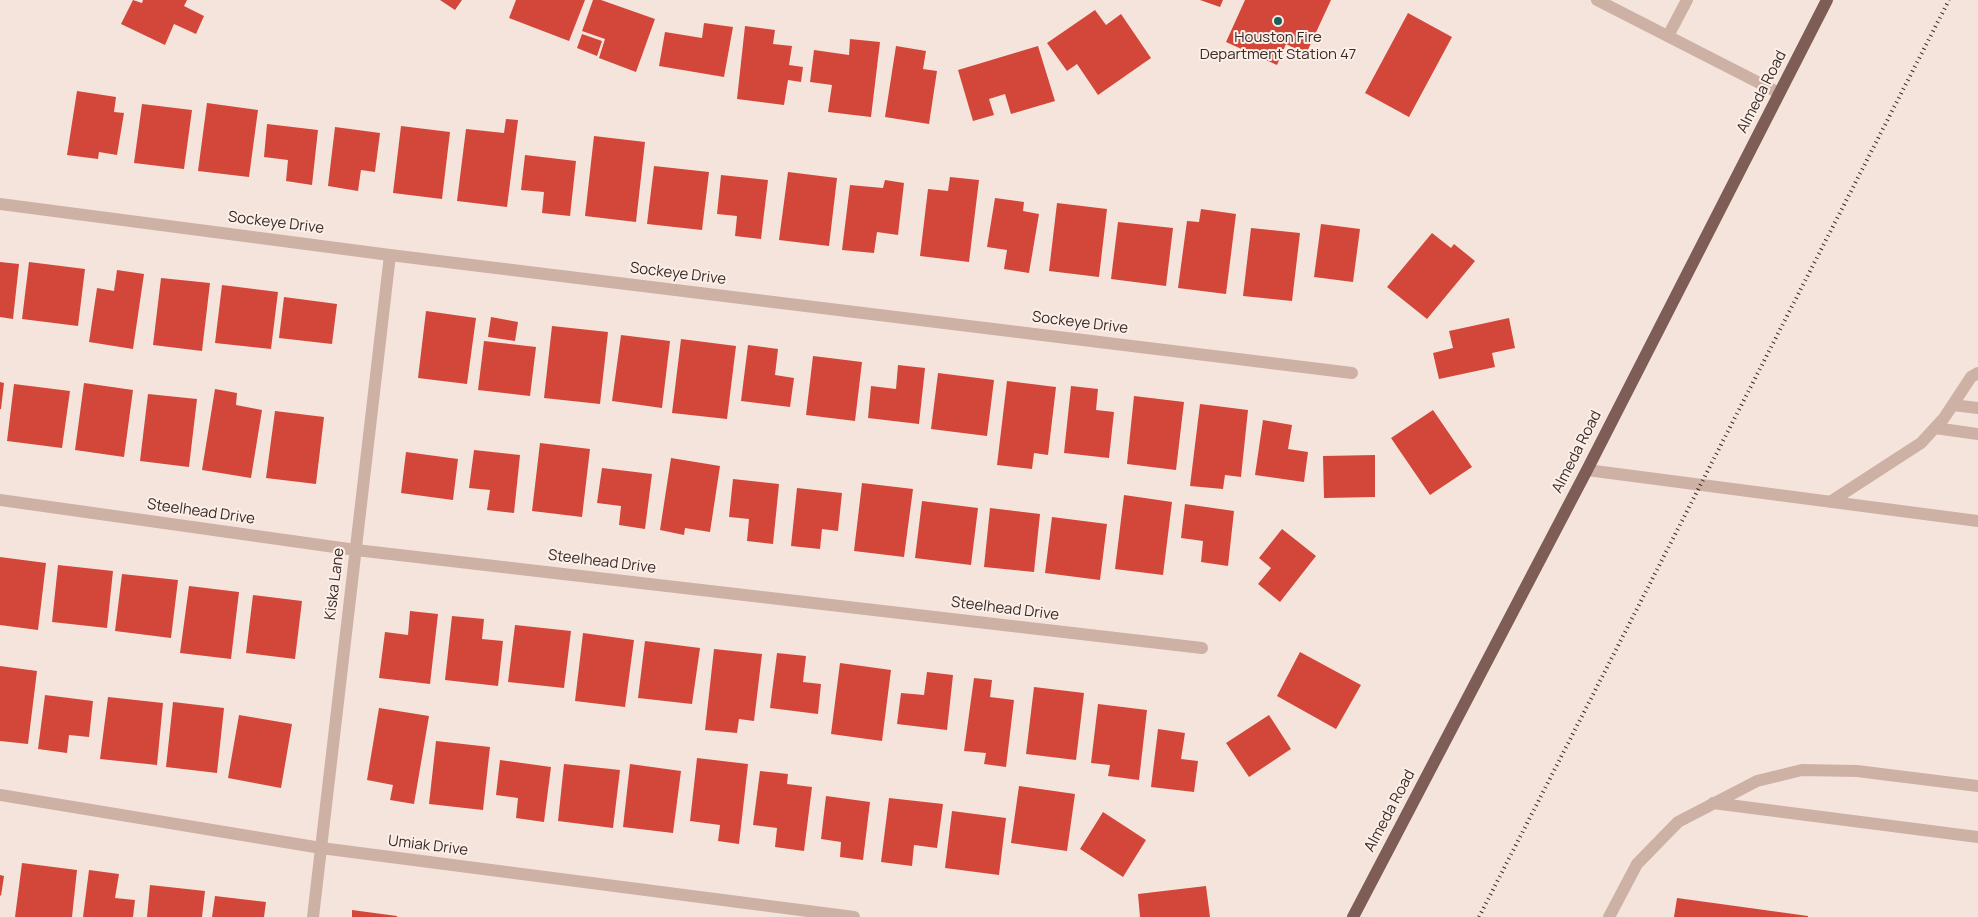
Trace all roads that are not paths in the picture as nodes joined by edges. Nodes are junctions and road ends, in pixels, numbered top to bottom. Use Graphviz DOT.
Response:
graph roads {
  1 [pos="1597,0"];
  2 [pos="1687,0"];
  3 [pos="1827,0"];
  4 [pos="1668,36"];
  5 [pos="1779,93"];
  6 [pos="0,204"];
  7 [pos="390,255"];
  8 [pos="1352,372"];
  9 [pos="1978,373"];
  10 [pos="1953,405"];
  11 [pos="1978,408"];
  12 [pos="1935,428"];
  13 [pos="1978,434"];
  14 [pos="1587,470"];
  15 [pos="0,500"];
  16 [pos="1830,502"];
  17 [pos="1978,521"];
  18 [pos="356,550"];
  19 [pos="1202,648"];
  20 [pos="1978,786"];
  21 [pos="0,795"];
  22 [pos="1713,803"];
  23 [pos="1978,837"];
  24 [pos="321,848"];
  25 [pos="313,917"];
  26 [pos="854,917"];
  27 [pos="1353,917"];
  28 [pos="1609,917"];
  1 -- 4 [label="street"];
  2 -- 4 [label="street"];
  3 -- 5 [label="main road, Almeda Road"];
  4 -- 5 [label="street"];
  5 -- 14 [label="main road, Almeda Road"];
  6 -- 7 [label="street, Sockeye Drive"];
  7 -- 8 [label="street, Sockeye Drive"];
  7 -- 18 [label="street, Kiska Lane"];
  9 -- 10 [label="street"];
  10 -- 11 [label="street"];
  10 -- 12 [label="street"];
  12 -- 13 [label="street"];
  12 -- 16 [label="street"];
  14 -- 16 [label="street"];
  14 -- 27 [label="main road, Almeda Road"];
  15 -- 18 [label="street, Steelhead Drive"];
  16 -- 17 [label="street"];
  18 -- 19 [label="street, Steelhead Drive"];
  18 -- 24 [label="street, Kiska Lane"];
  20 -- 22 [label="street"];
  21 -- 24 [label="street, Umiak Drive"];
  22 -- 23 [label="street"];
  22 -- 28 [label="street"];
  24 -- 25 [label="street, Kiska Lane"];
  24 -- 26 [label="street, Umiak Drive"];
}
